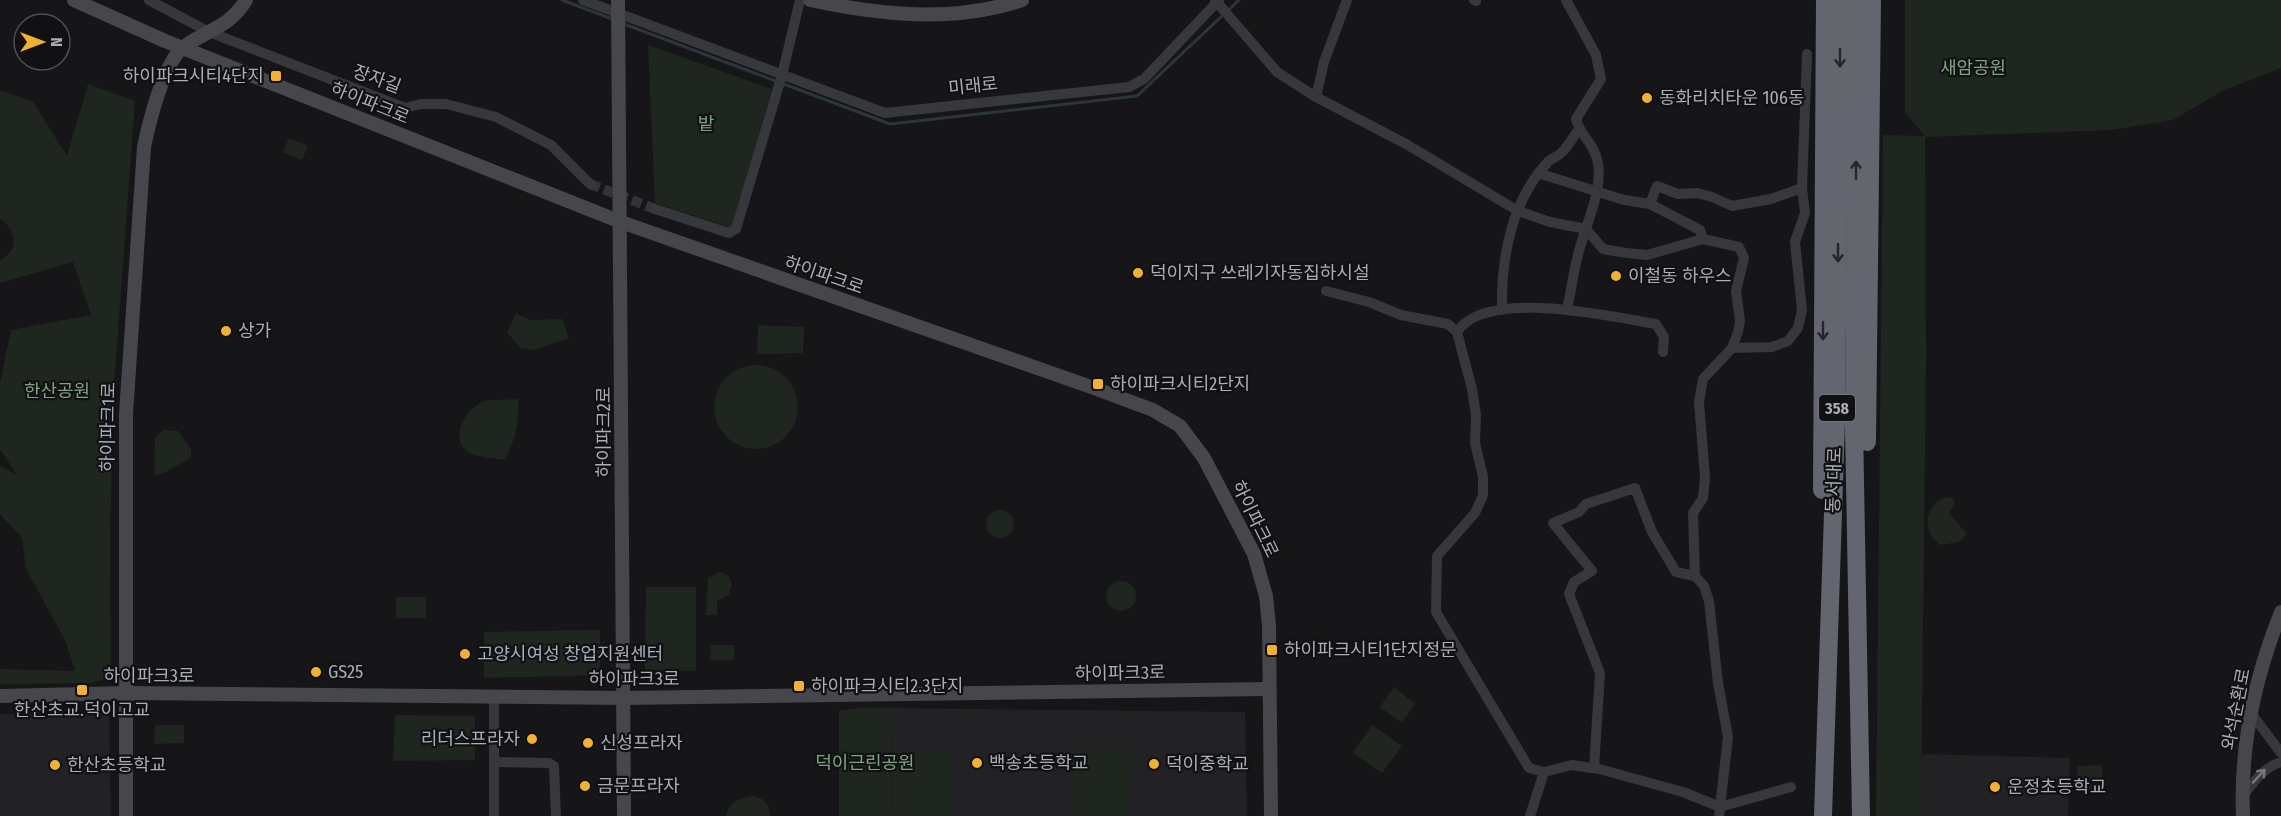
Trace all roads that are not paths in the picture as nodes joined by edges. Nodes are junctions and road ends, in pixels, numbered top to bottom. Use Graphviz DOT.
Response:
graph roads {
  1 [pos="74,0"];
  2 [pos="148,0"];
  3 [pos="246,0"];
  4 [pos="584,0"];
  5 [pos="800,0"];
  6 [pos="810,0"];
  7 [pos="1022,0"];
  8 [pos="1347,0"];
  9 [pos="1566,0"];
  10 [pos="1825,0"];
  11 [pos="1840,0"];
  12 [pos="1857,0"];
  13 [pos="1872,0"];
  14 [pos="618,1"];
  15 [pos="1218,2"];
  16 [pos="209,32"];
  17 [pos="182,47"];
  18 [pos="1807,54"];
  19 [pos="781,76"];
  20 [pos="1316,97"];
  21 [pos="1579,130"];
  22 [pos="1538,173"];
  23 [pos="590,184"];
  24 [pos="1802,188"];
  25 [pos="1598,193"];
  26 [pos="1650,204"];
  27 [pos="655,209"];
  28 [pos="1518,211"];
  29 [pos="621,222"];
  30 [pos="1586,229"];
  31 [pos="1704,239"];
  32 [pos="1326,291"];
  33 [pos="1567,309"];
  34 [pos="1503,310"];
  35 [pos="1457,332"];
  36 [pos="1732,348"];
  37 [pos="1663,352"];
  38 [pos="1695,576"];
  39 [pos="2281,612"];
  40 [pos="1269,688"];
  41 [pos="126,693"];
  42 [pos="0,696"];
  43 [pos="494,697"];
  44 [pos="624,698"];
  45 [pos="2251,714"];
  46 [pos="2281,753"];
  47 [pos="495,762"];
  48 [pos="2281,762"];
  49 [pos="1594,768"];
  50 [pos="1544,772"];
  51 [pos="1791,787"];
  52 [pos="2242,797"];
  53 [pos="1823,810"];
  54 [pos="1861,810"];
  55 [pos="1720,811"];
  56 [pos="126,816"];
  57 [pos="494,816"];
  58 [pos="556,816"];
  59 [pos="624,816"];
  60 [pos="1270,816"];
  61 [pos="1530,816"];
  62 [pos="2243,816"];
  1 -- 17 [label="street, 하이파크로"];
  2 -- 16 [label="street, 장자길"];
  3 -- 16 [label="street"];
  4 -- 19 [label="street, 미래로"];
  5 -- 19 [label="street"];
  6 -- 7 [label="street"];
  8 -- 20 [label="street"];
  9 -- 21 [label="street"];
  10 -- 53 [label="highway, one-way"];
  11 -- 53 [label="highway, 동서대로 / 358, one-way"];
  54 -- 12 [label="highway, 동서대로 / 358, one-way"];
  13 -- 54 [label="highway"];
  14 -- 29 [label="street, 하이파크2로"];
  15 -- 19 [label="street, 미래로"];
  15 -- 20 [label="street"];
  16 -- 17 [label="street"];
  16 -- 23 [label="street, 장자길"];
  17 -- 29 [label="street, 하이파크로"];
  17 -- 41 [label="street, 하이파크1로"];
  18 -- 24 [label="street"];
  19 -- 27 [label="street"];
  20 -- 28 [label="street"];
  21 -- 22 [label="street"];
  21 -- 25 [label="street"];
  22 -- 25 [label="street"];
  22 -- 28 [label="street"];
  24 -- 26 [label="street"];
  24 -- 36 [label="street"];
  25 -- 26 [label="street"];
  25 -- 30 [label="street"];
  26 -- 31 [label="street"];
  28 -- 30 [label="street"];
  28 -- 34 [label="street"];
  29 -- 40 [label="street, 하이파크로"];
  29 -- 44 [label="street, 하이파크2로"];
  30 -- 31 [label="street"];
  30 -- 33 [label="street"];
  31 -- 36 [label="street"];
  32 -- 35 [label="street"];
  33 -- 34 [label="street"];
  33 -- 37 [label="street"];
  34 -- 35 [label="street"];
  35 -- 50 [label="street"];
  36 -- 38 [label="street"];
  38 -- 49 [label="street"];
  38 -- 55 [label="street"];
  39 -- 45 [label="street, 와석순환로"];
  40 -- 44 [label="street, 하이파크3로"];
  40 -- 60 [label="street, 하이파크로"];
  41 -- 42 [label="street, 하이파크3로"];
  41 -- 43 [label="street, 하이파크3로"];
  41 -- 56 [label="street, 하이파크1로"];
  43 -- 44 [label="street, 하이파크3로"];
  43 -- 47 [label="street"];
  44 -- 59 [label="street, 하이파크2로"];
  45 -- 46 [label="street"];
  45 -- 52 [label="street, 와석순환로"];
  47 -- 57 [label="street"];
  47 -- 58 [label="street"];
  52 -- 48 [label="street, one-way"];
  49 -- 50 [label="street"];
  49 -- 55 [label="street"];
  50 -- 61 [label="street"];
  51 -- 55 [label="street"];
  52 -- 62 [label="street, 와석순환로"];
}
